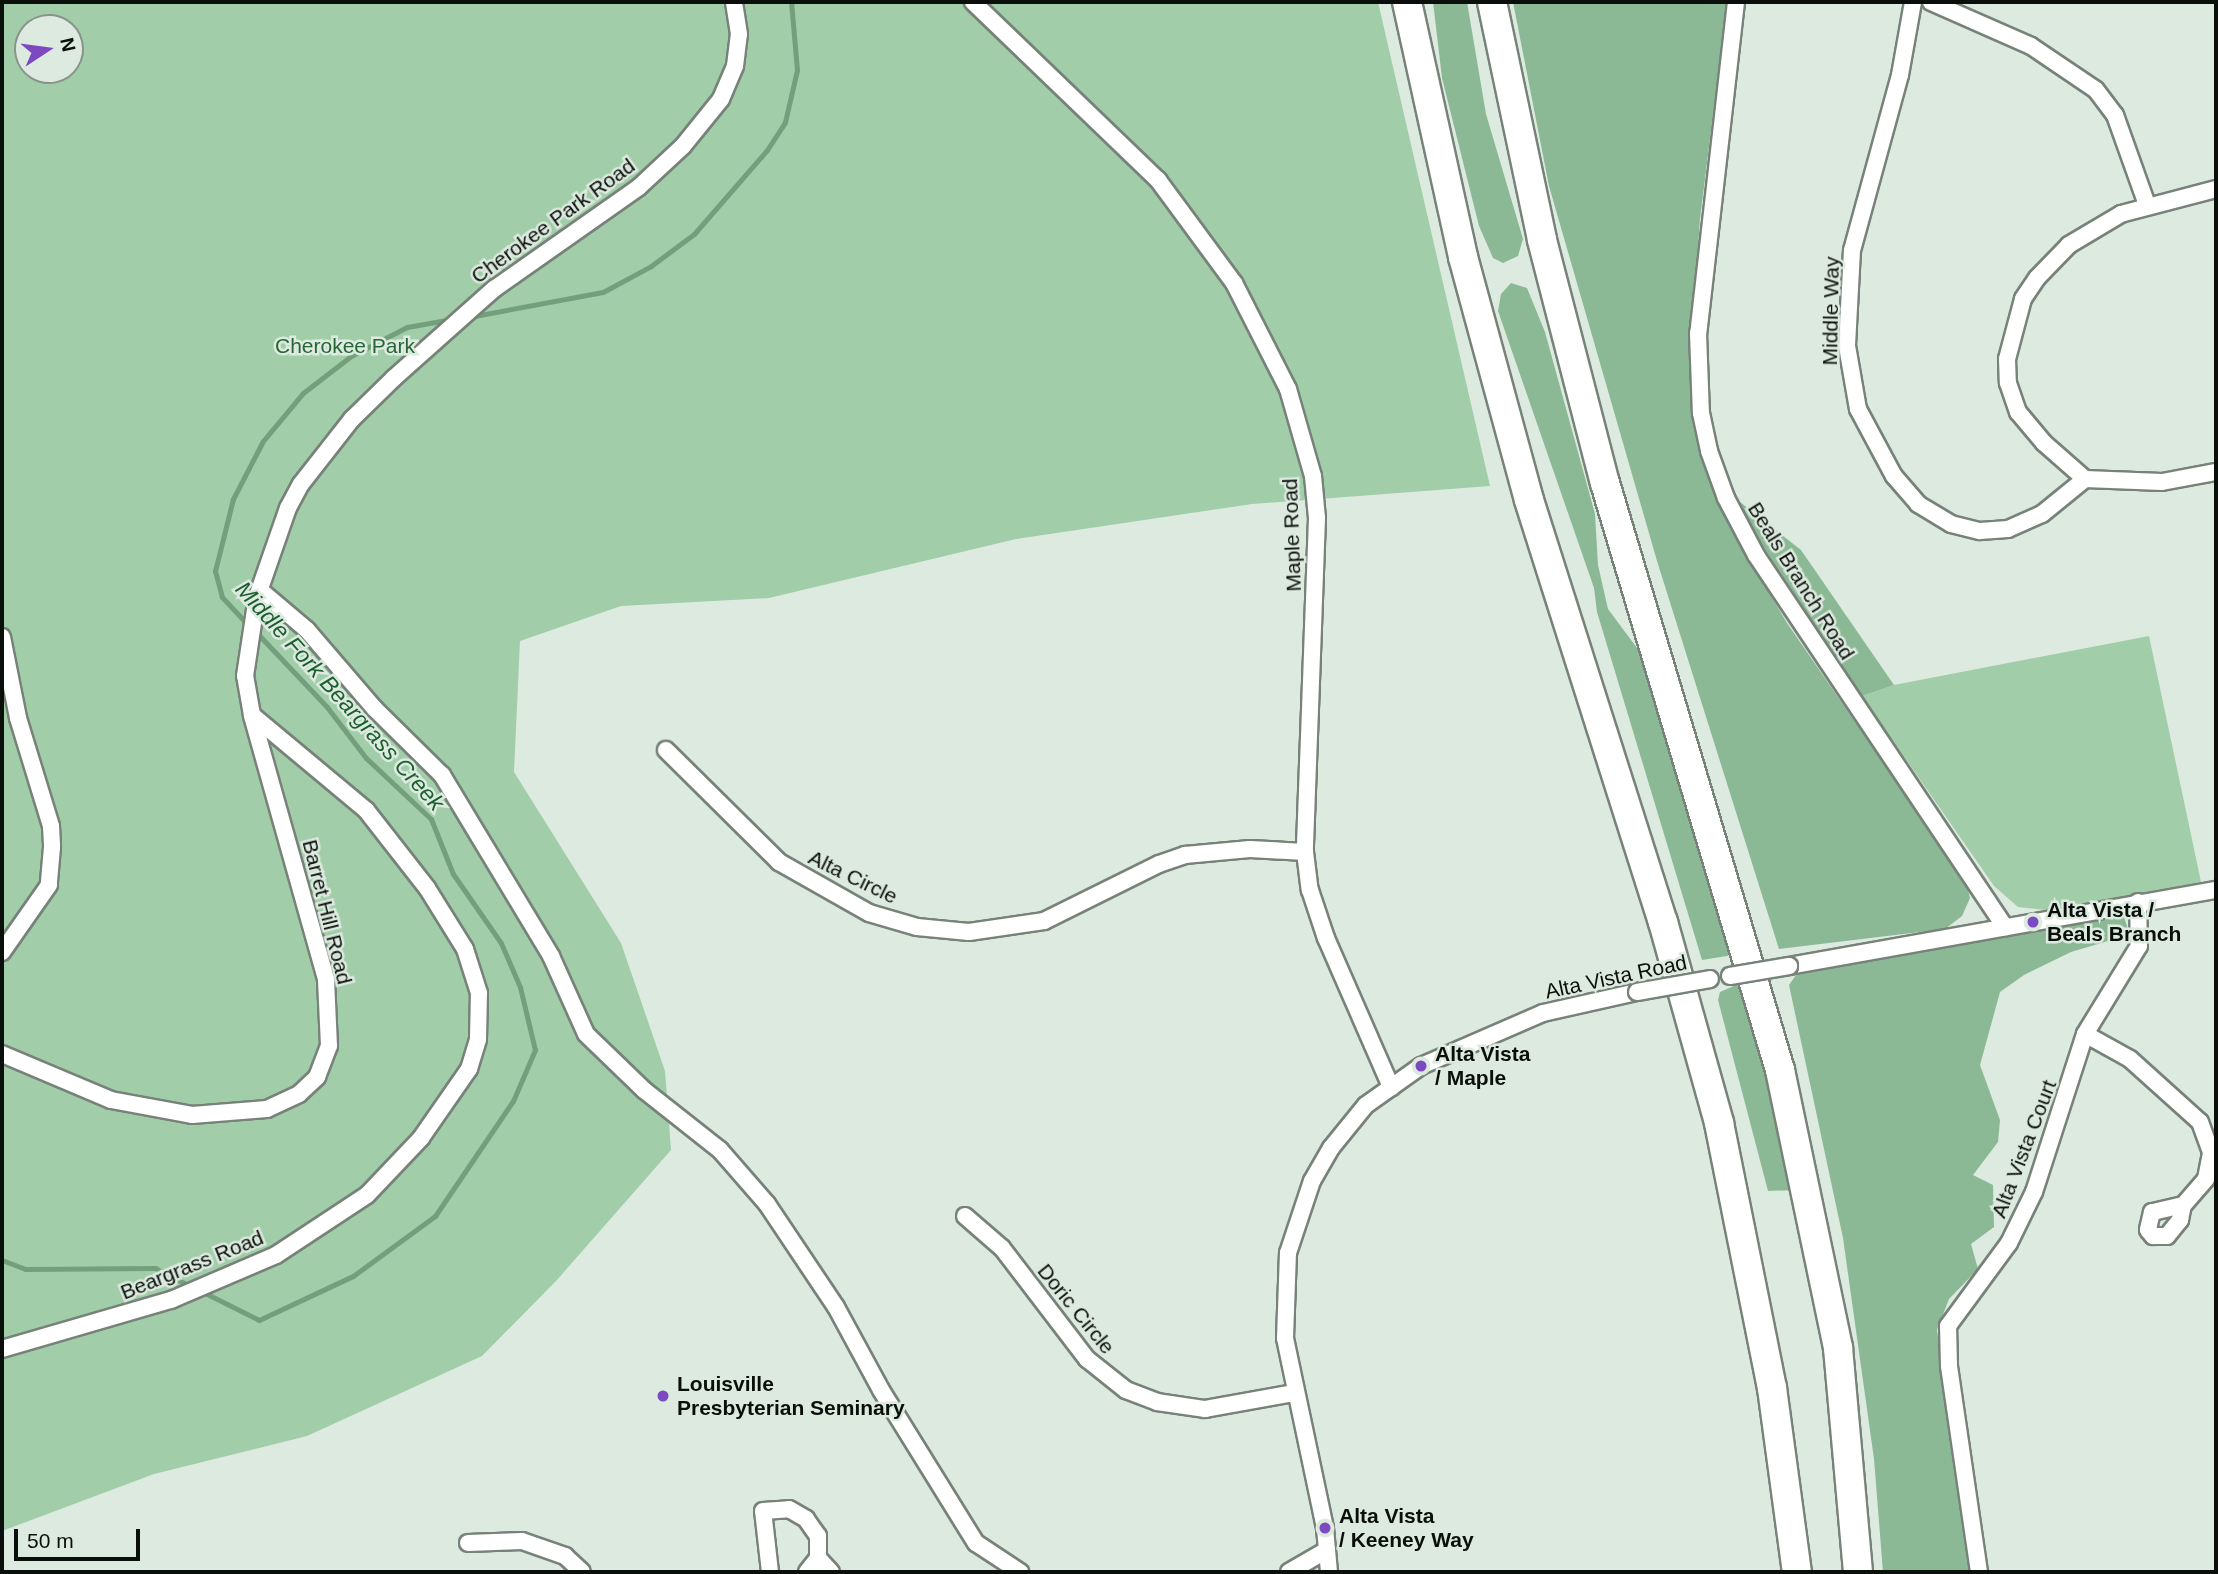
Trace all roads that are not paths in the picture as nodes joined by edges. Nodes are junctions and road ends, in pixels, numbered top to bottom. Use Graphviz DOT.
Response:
graph roads {
  1 [pos="734,2"];
  2 [pos="973,2"];
  3 [pos="1407,2"];
  4 [pos="1492,2"];
  5 [pos="1736,2"];
  6 [pos="1913,2"];
  7 [pos="1931,2"];
  8 [pos="2216,189"];
  9 [pos="2147,205"];
  10 [pos="2216,472"];
  11 [pos="2085,479"];
  12 [pos="258,594"];
  13 [pos="2,637"];
  14 [pos="252,715"];
  15 [pos="666,750"];
  16 [pos="1305,852"];
  17 [pos="2216,890"];
  18 [pos="2138,902"];
  19 [pos="2005,927"];
  20 [pos="2,952"];
  21 [pos="2085,1034"];
  22 [pos="2,1054"];
  23 [pos="1391,1087"];
  24 [pos="2183,1205"];
  25 [pos="965,1216"];
  26 [pos="2,1349"];
  27 [pos="1294,1394"];
  28 [pos="468,1543"];
  29 [pos="1327,1550"];
  30 [pos="818,1558"];
  31 [pos="582,1572"];
  32 [pos="770,1572"];
  33 [pos="807,1572"];
  34 [pos="831,1572"];
  35 [pos="1020,1572"];
  36 [pos="1289,1572"];
  37 [pos="1329,1572"];
  38 [pos="1797,1572"];
  39 [pos="1858,1572"];
  40 [pos="1979,1572"];
  1 -- 12 [label="street, Cherokee Park Road"];
  2 -- 16 [label="street, Maple Road"];
  3 -- 38 [label="highway"];
  4 -- 39 [label="highway"];
  5 -- 19 [label="street, Beals Branch Road"];
  6 -- 11 [label="street, Middle Way"];
  7 -- 9 [label="street"];
  8 -- 9 [label="street"];
  9 -- 11 [label="street"];
  10 -- 11 [label="street"];
  12 -- 14 [label="street, Cherokee Park Road"];
  12 -- 35 [label="street"];
  13 -- 20 [label="street"];
  14 -- 22 [label="street, Barret Hill Road"];
  14 -- 26 [label="street, Beargrass Road"];
  15 -- 16 [label="street, Alta Circle"];
  16 -- 23 [label="street, Maple Road"];
  17 -- 18 [label="street, Alta Vista Road"];
  18 -- 19 [label="street, Alta Vista Road"];
  18 -- 21 [label="street, Alta Vista Court"];
  19 -- 23 [label="street, Alta Vista Road, bridge"];
  21 -- 24 [label="street"];
  21 -- 40 [label="street, Alta Vista Court"];
  23 -- 27 [label="street, Alta Vista Road"];
  25 -- 27 [label="street, Doric Circle"];
  27 -- 29 [label="street, Alta Vista Road"];
  28 -- 31 [label="street"];
  29 -- 36 [label="street"];
  29 -- 37 [label="street, Alta Vista Road"];
  30 -- 32 [label="street"];
  30 -- 33 [label="street"];
  30 -- 34 [label="street"];
}
